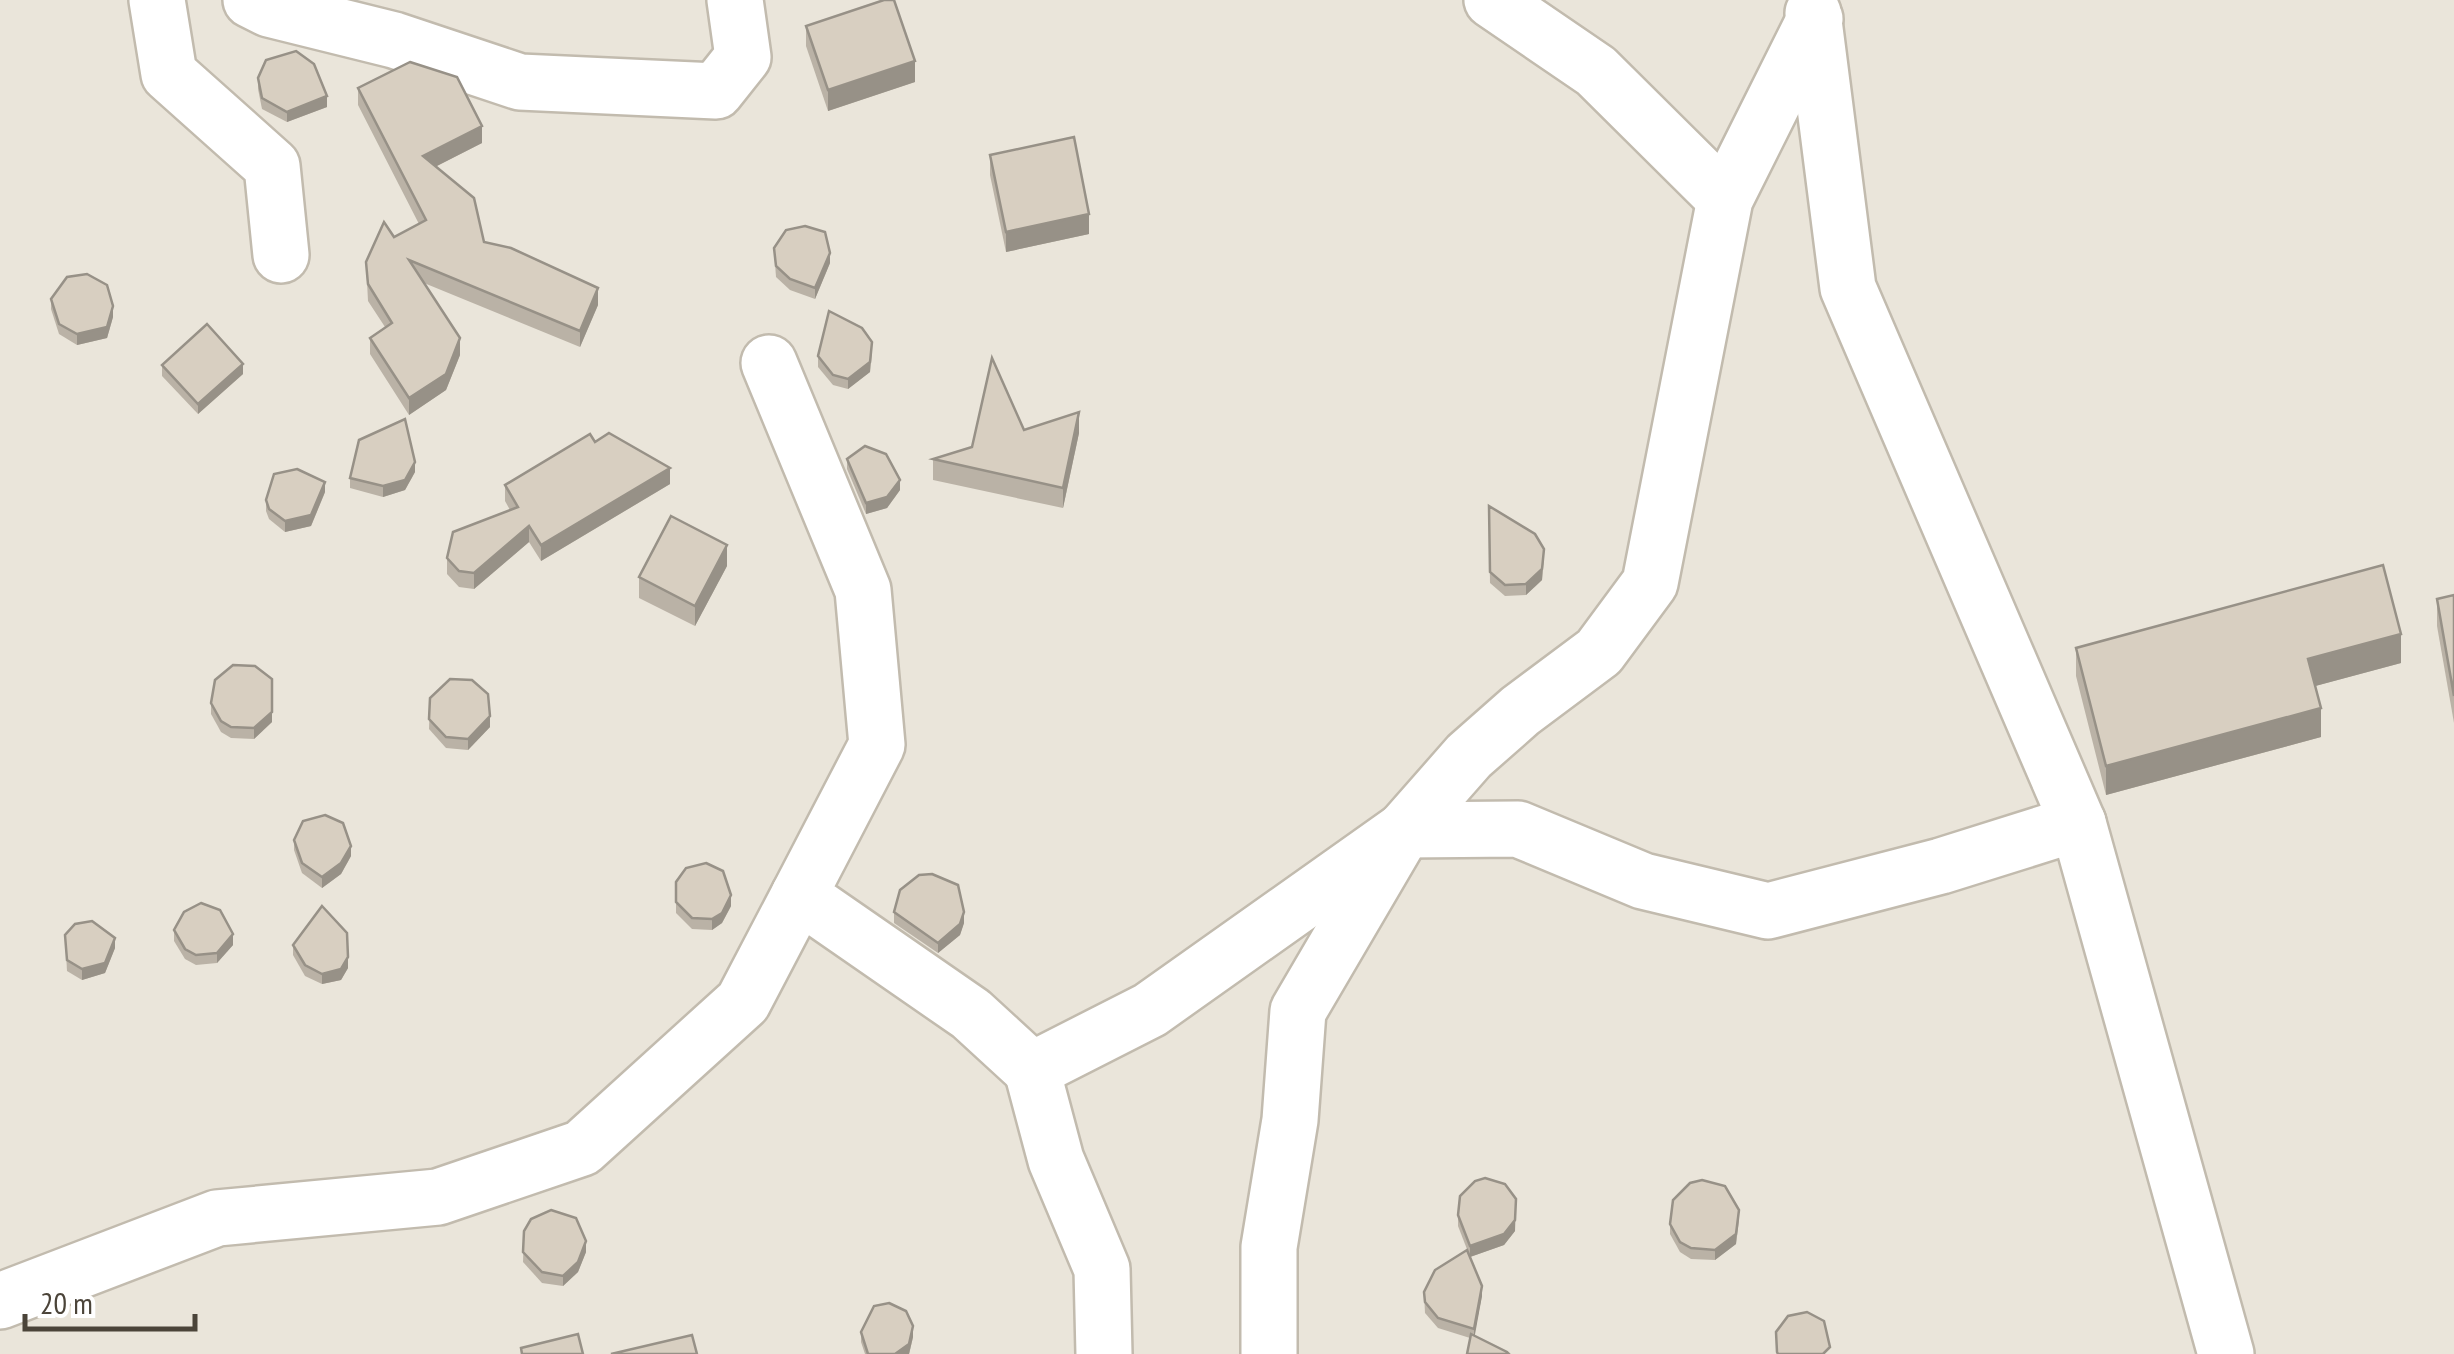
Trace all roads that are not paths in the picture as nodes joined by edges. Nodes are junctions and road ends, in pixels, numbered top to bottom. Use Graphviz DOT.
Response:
graph roads {
  1 [pos="157,0"];
  2 [pos="251,0"];
  3 [pos="735,0"];
  4 [pos="1492,0"];
  5 [pos="1812,10"];
  6 [pos="1725,199"];
  7 [pos="280,255"];
  8 [pos="769,363"];
  9 [pos="2078,823"];
  10 [pos="1404,830"];
  11 [pos="799,895"];
  12 [pos="1032,1070"];
  13 [pos="0,1300"];
  14 [pos="1104,1354"];
  15 [pos="1269,1354"];
  16 [pos="2226,1354"];
  1 -- 7 [label="street"];
  2 -- 3 [label="street"];
  4 -- 6 [label="street"];
  5 -- 6 [label="street"];
  5 -- 9 [label="street"];
  6 -- 10 [label="street"];
  8 -- 11 [label="street"];
  9 -- 10 [label="street"];
  9 -- 16 [label="street"];
  10 -- 12 [label="street"];
  10 -- 15 [label="street"];
  11 -- 12 [label="street"];
  11 -- 13 [label="street"];
  12 -- 14 [label="street"];
}
